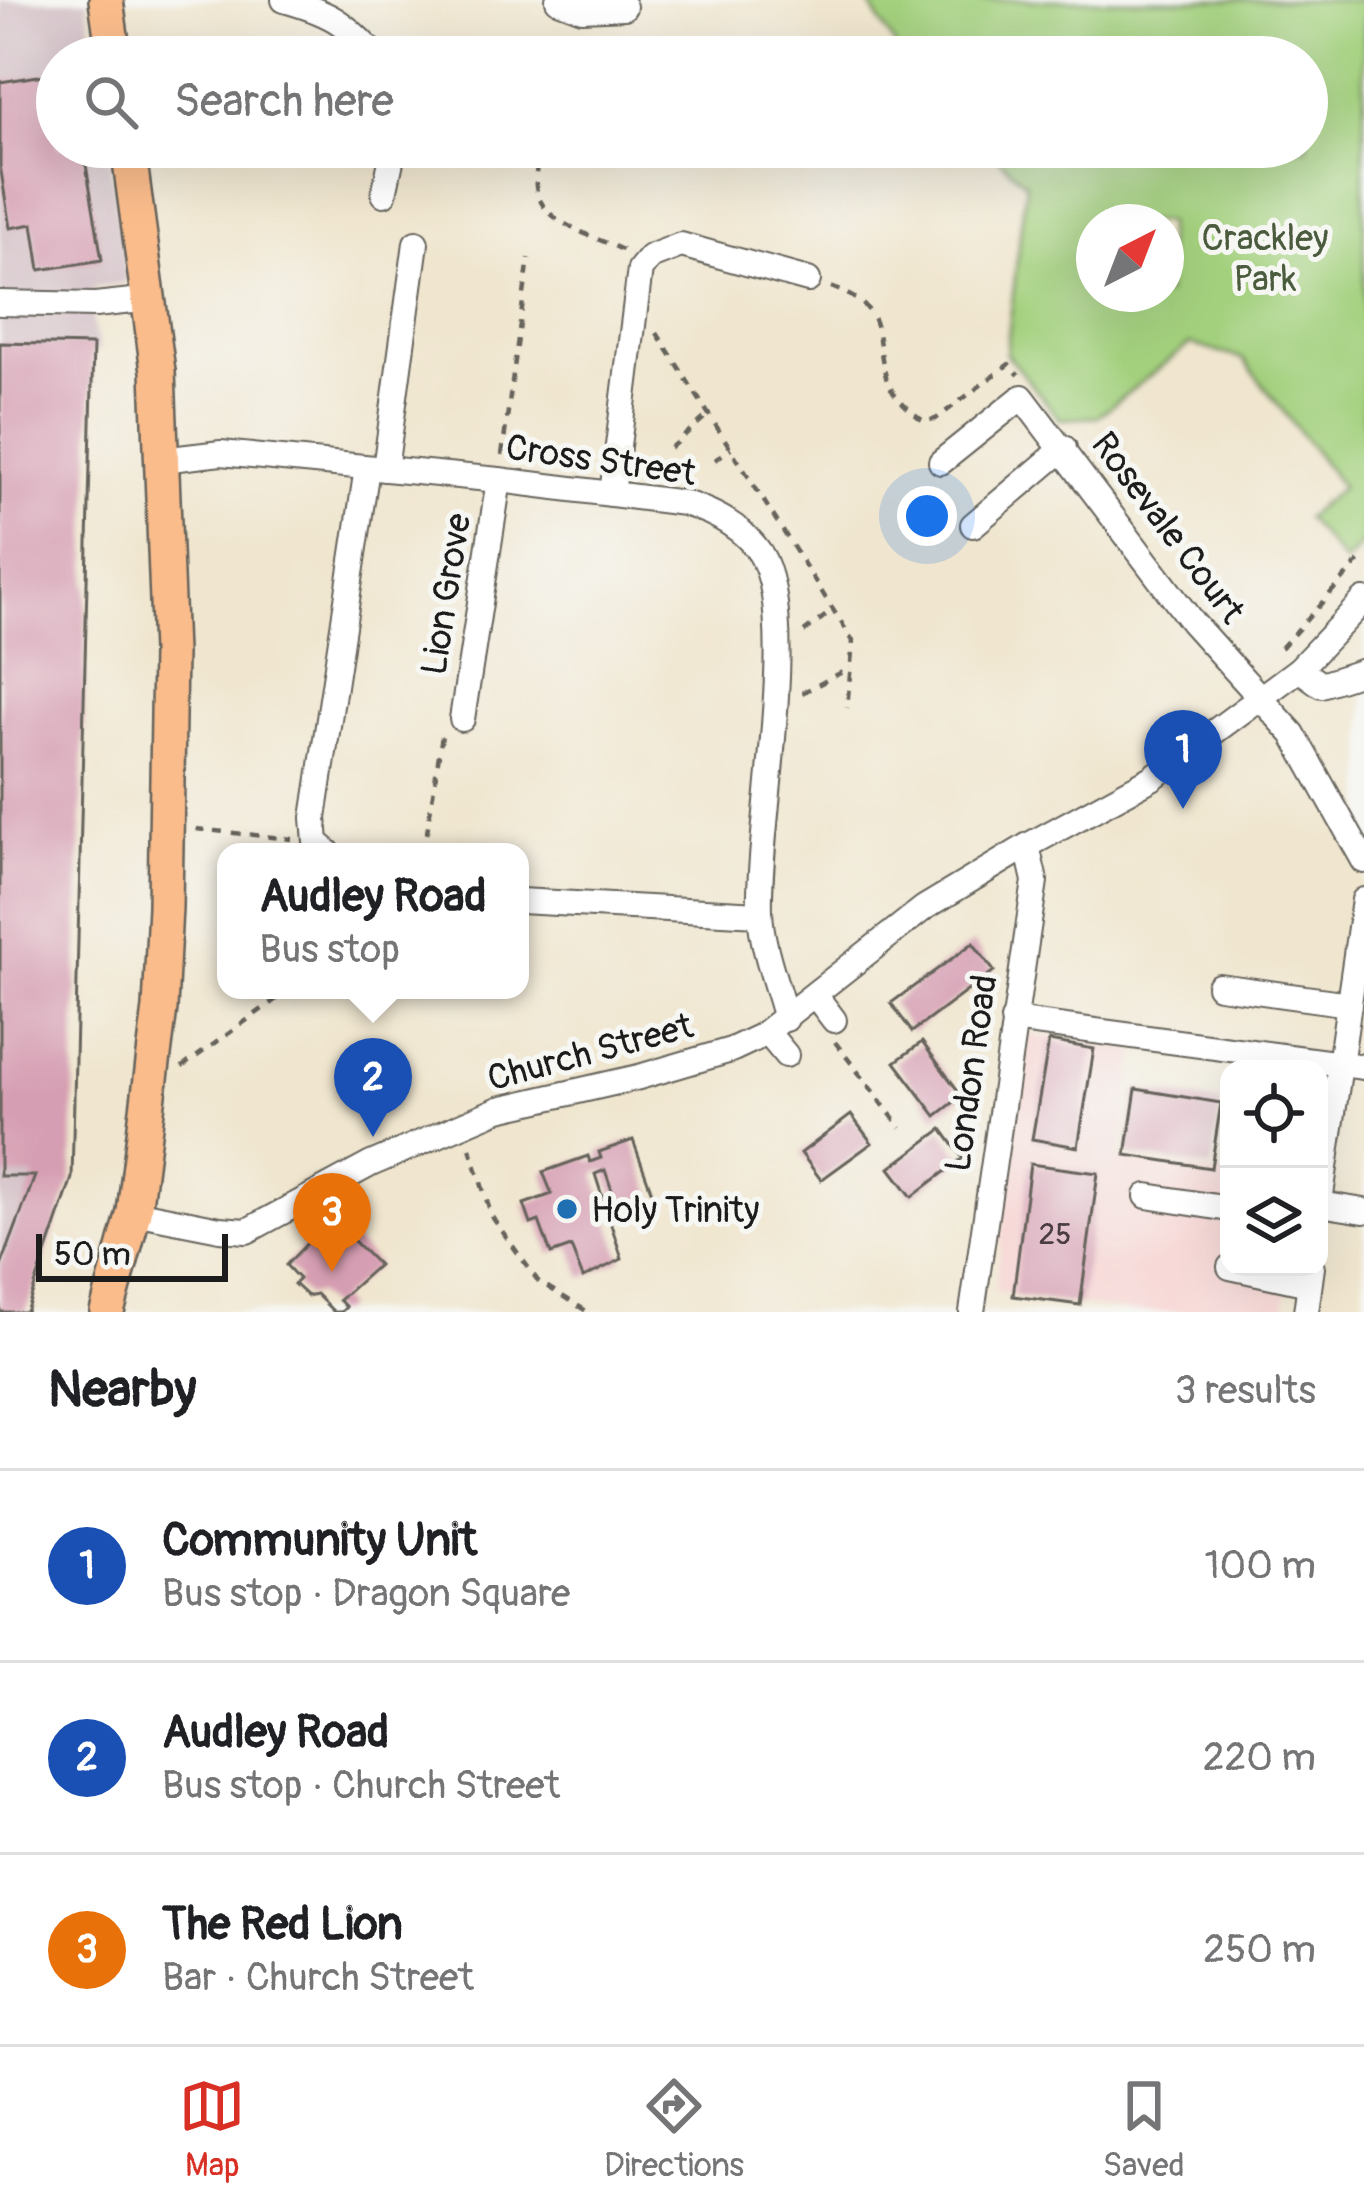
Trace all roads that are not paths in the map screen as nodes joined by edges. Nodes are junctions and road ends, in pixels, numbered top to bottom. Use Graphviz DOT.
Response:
graph roads {
  1 [pos="106,0"];
  2 [pos="284,0"];
  3 [pos="558,0"];
  4 [pos="624,7"];
  5 [pos="111,36"];
  6 [pos="357,36"];
  7 [pos="131,168"];
  8 [pos="390,168"];
  9 [pos="384,194"];
  10 [pos="416,243"];
  11 [pos="808,280"];
  12 [pos="151,298"];
  13 [pos="0,303"];
  14 [pos="1064,448"];
  15 [pos="162,460"];
  16 [pos="941,462"];
  17 [pos="376,468"];
  18 [pos="499,480"];
  19 [pos="611,494"];
  20 [pos="973,525"];
  21 [pos="1364,600"];
  22 [pos="1299,669"];
  23 [pos="1364,670"];
  24 [pos="1255,691"];
  25 [pos="462,719"];
  26 [pos="321,843"];
  27 [pos="1027,846"];
  28 [pos="1364,861"];
  29 [pos="1364,900"];
  30 [pos="529,902"];
  31 [pos="759,914"];
  32 [pos="1359,960"];
  33 [pos="1220,986"];
  34 [pos="815,995"];
  35 [pos="1349,1004"];
  36 [pos="1013,1020"];
  37 [pos="829,1024"];
  38 [pos="777,1025"];
  39 [pos="786,1055"];
  40 [pos="1352,1065"];
  41 [pos="1328,1168"];
  42 [pos="1147,1196"];
  43 [pos="1220,1208"];
  44 [pos="1328,1208"];
  45 [pos="1364,1210"];
  46 [pos="134,1212"];
  47 [pos="1311,1276"];
  48 [pos="106,1312"];
  49 [pos="972,1312"];
  50 [pos="1306,1312"];
  1 -- 5 [label="main road"];
  2 -- 6 [label="street"];
  3 -- 4 [label="street"];
  7 -- 12 [label="main road"];
  8 -- 9 [label="street"];
  10 -- 17 [label="street"];
  11 -- 19 [label="street"];
  12 -- 13 [label="street"];
  12 -- 15 [label="main road"];
  14 -- 16 [label="street, Rosevale Court"];
  14 -- 20 [label="street"];
  14 -- 24 [label="street, Rosevale Court"];
  15 -- 17 [label="street, Cross Street"];
  15 -- 46 [label="main road"];
  17 -- 18 [label="street, Cross Street"];
  17 -- 26 [label="street"];
  18 -- 19 [label="street, Cross Street"];
  18 -- 25 [label="street, Lion Grove"];
  19 -- 31 [label="street, Cross Street"];
  21 -- 22 [label="street, Church Street"];
  22 -- 23 [label="street"];
  22 -- 24 [label="street, Church Street"];
  24 -- 27 [label="street, Church Street"];
  24 -- 28 [label="street, Rosevale Court"];
  27 -- 34 [label="street, Church Street"];
  27 -- 36 [label="street, London Road"];
  29 -- 32 [label="street"];
  30 -- 31 [label="street"];
  31 -- 38 [label="street, Cross Street"];
  32 -- 35 [label="street"];
  33 -- 35 [label="street"];
  34 -- 37 [label="street"];
  34 -- 38 [label="street, Church Street"];
  35 -- 40 [label="street"];
  36 -- 40 [label="street"];
  36 -- 49 [label="street, London Road"];
  38 -- 39 [label="street"];
  38 -- 46 [label="street, Church Street"];
  40 -- 41 [label="street"];
  42 -- 43 [label="street"];
  44 -- 45 [label="street"];
  46 -- 48 [label="main road"];
  47 -- 50 [label="street"];
}
